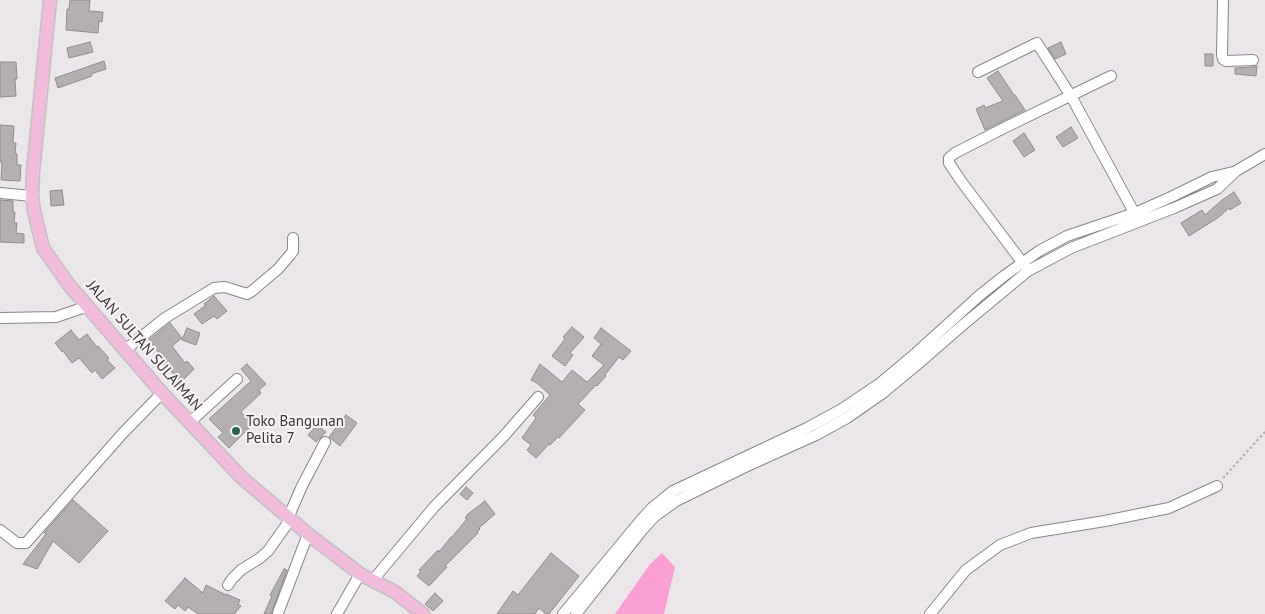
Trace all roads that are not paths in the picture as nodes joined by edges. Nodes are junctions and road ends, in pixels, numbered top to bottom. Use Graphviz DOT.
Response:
graph roads {
  1 [pos="50,0"];
  2 [pos="1223,0"];
  3 [pos="1253,60"];
  4 [pos="978,72"];
  5 [pos="1111,76"];
  6 [pos="1071,96"];
  7 [pos="1265,154"];
  8 [pos="0,193"];
  9 [pos="32,196"];
  10 [pos="1137,217"];
  11 [pos="293,238"];
  12 [pos="1025,267"];
  13 [pos="88,306"];
  14 [pos="0,318"];
  15 [pos="125,350"];
  16 [pos="237,379"];
  17 [pos="162,393"];
  18 [pos="538,397"];
  19 [pos="190,422"];
  20 [pos="325,442"];
  21 [pos="1217,486"];
  22 [pos="289,519"];
  23 [pos="0,530"];
  24 [pos="308,534"];
  25 [pos="360,574"];
  26 [pos="373,580"];
  27 [pos="228,585"];
  28 [pos="278,613"];
  29 [pos="337,614"];
  30 [pos="422,614"];
  31 [pos="563,614"];
  32 [pos="576,614"];
  33 [pos="930,614"];
  1 -- 9 [label="main road, JALAN SULTAN SULAIMAN"];
  2 -- 3 [label="street"];
  4 -- 6 [label="street"];
  5 -- 6 [label="street"];
  6 -- 10 [label="street"];
  6 -- 12 [label="street"];
  7 -- 10 [label="street"];
  8 -- 9 [label="street"];
  9 -- 13 [label="main road, JALAN SULTAN SULAIMAN"];
  10 -- 12 [label="street"];
  11 -- 15 [label="street"];
  12 -- 31 [label="street"];
  12 -- 32 [label="street"];
  13 -- 14 [label="street"];
  13 -- 15 [label="main road, JALAN SULTAN SULAIMAN"];
  15 -- 17 [label="main road, JALAN SULTAN SULAIMAN"];
  16 -- 19 [label="street"];
  17 -- 19 [label="main road, JALAN SULTAN SULAIMAN"];
  17 -- 23 [label="street"];
  18 -- 26 [label="street"];
  19 -- 22 [label="main road, JALAN SULTAN SULAIMAN"];
  20 -- 22 [label="street"];
  21 -- 33 [label="street"];
  22 -- 24 [label="main road, JALAN SULTAN SULAIMAN"];
  22 -- 27 [label="street"];
  24 -- 25 [label="main road, JALAN SULTAN SULAIMAN"];
  24 -- 28 [label="street"];
  25 -- 26 [label="main road, JALAN SULTAN SULAIMAN"];
  25 -- 29 [label="street"];
  26 -- 30 [label="main road, JALAN SULTAN SULAIMAN"];
}
